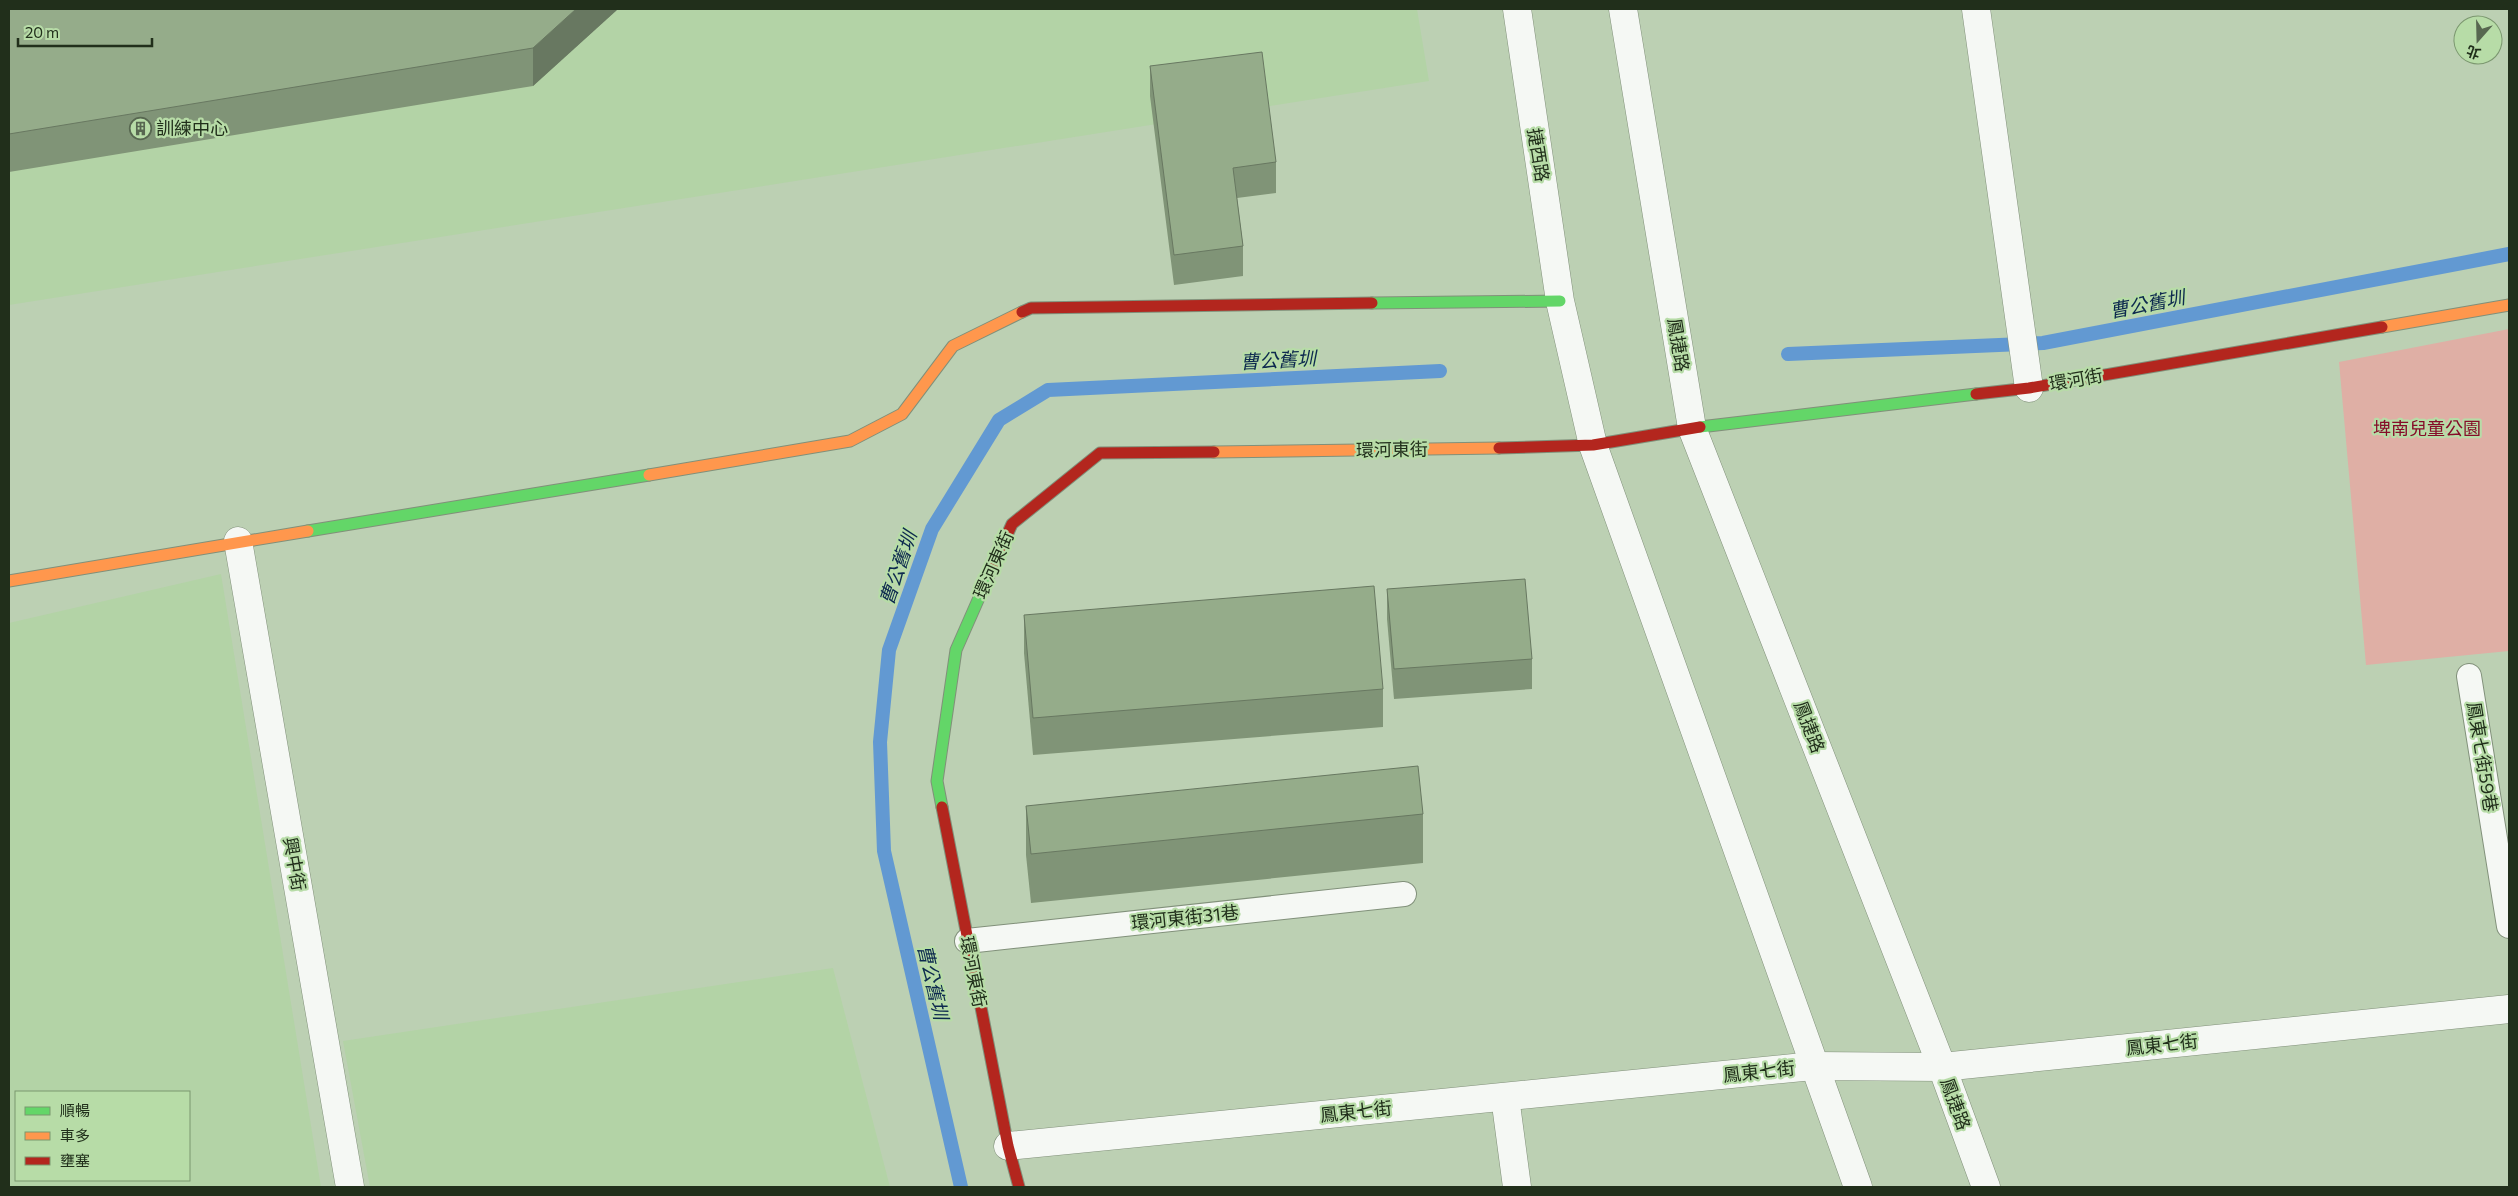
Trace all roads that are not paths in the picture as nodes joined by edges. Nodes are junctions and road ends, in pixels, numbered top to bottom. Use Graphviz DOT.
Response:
graph roads {
  1 [pos="1516,9"];
  2 [pos="1623,9"];
  3 [pos="1976,9"];
  4 [pos="1560,301"];
  5 [pos="2509,305"];
  6 [pos="2027,378"];
  7 [pos="1692,428"];
  8 [pos="1641,438"];
  9 [pos="1593,445"];
  10 [pos="238,541"];
  11 [pos="9,580"];
  12 [pos="2469,676"];
  13 [pos="1404,894"];
  14 [pos="2509,926"];
  15 [pos="967,941"];
  16 [pos="2509,1009"];
  17 [pos="1813,1066"];
  18 [pos="1942,1067"];
  19 [pos="1505,1097"];
  20 [pos="1008,1146"];
  21 [pos="350,1187"];
  22 [pos="1019,1187"];
  23 [pos="1517,1187"];
  24 [pos="1858,1187"];
  25 [pos="1986,1187"];
  1 -- 4 [label="street, 捷西路"];
  2 -- 7 [label="street, 鳳捷路"];
  3 -- 6 [label="street"];
  4 -- 9 [label="street"];
  4 -- 10 [label="street"];
  5 -- 6 [label="street, 環河街"];
  6 -- 7 [label="street, 環河街"];
  7 -- 8 [label="street, 環河街"];
  7 -- 18 [label="street, 鳳捷路"];
  8 -- 9 [label="street, 環河東街"];
  9 -- 15 [label="street, 環河東街"];
  9 -- 17 [label="street"];
  10 -- 11 [label="street"];
  10 -- 21 [label="street, 興中街"];
  12 -- 14 [label="lane, 鳳東七街59巷"];
  13 -- 15 [label="lane, 環河東街31巷"];
  15 -- 20 [label="street, 環河東街"];
  16 -- 18 [label="street, 鳳東七街"];
  17 -- 18 [label="street, 鳳東七街"];
  17 -- 19 [label="street, 鳳東七街"];
  17 -- 24 [label="street"];
  18 -- 25 [label="street, 鳳捷路"];
  19 -- 20 [label="street, 鳳東七街"];
  19 -- 23 [label="street"];
  20 -- 22 [label="street, 環河東街"];
}
